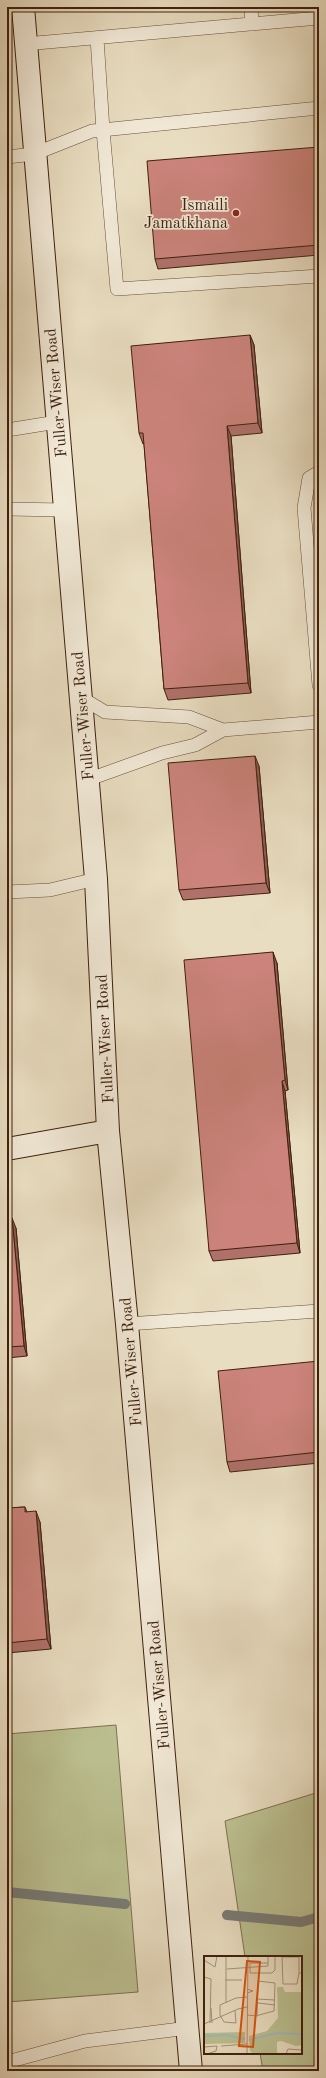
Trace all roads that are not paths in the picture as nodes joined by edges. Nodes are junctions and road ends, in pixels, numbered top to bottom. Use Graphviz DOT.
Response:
graph roads {
  1 [pos="22,7"];
  2 [pos="250,7"];
  3 [pos="319,18"];
  4 [pos="252,24"];
  5 [pos="97,38"];
  6 [pos="25,44"];
  7 [pos="319,108"];
  8 [pos="103,130"];
  9 [pos="34,154"];
  10 [pos="7,157"];
  11 [pos="319,276"];
  12 [pos="57,422"];
  13 [pos="7,430"];
  14 [pos="319,472"];
  15 [pos="7,509"];
  16 [pos="64,510"];
  17 [pos="319,684"];
  18 [pos="80,697"];
  19 [pos="319,722"];
  20 [pos="223,730"];
  21 [pos="88,780"];
  22 [pos="96,879"];
  23 [pos="7,892"];
  24 [pos="108,1131"];
  25 [pos="7,1149"];
  26 [pos="319,1312"];
  27 [pos="127,1324"];
  28 [pos="188,2028"];
  29 [pos="7,2062"];
  30 [pos="191,2071"];
  1 -- 6 [label="street, Fuller-Wiser Road"];
  2 -- 4 [label="lane"];
  3 -- 4 [label="lane"];
  4 -- 5 [label="lane"];
  5 -- 6 [label="lane"];
  5 -- 8 [label="lane"];
  6 -- 9 [label="street, Fuller-Wiser Road"];
  7 -- 8 [label="lane"];
  8 -- 9 [label="lane"];
  8 -- 11 [label="lane"];
  9 -- 10 [label="lane"];
  9 -- 12 [label="street, Fuller-Wiser Road"];
  12 -- 13 [label="lane"];
  12 -- 16 [label="street, Fuller-Wiser Road"];
  14 -- 17 [label="lane"];
  15 -- 16 [label="lane"];
  16 -- 18 [label="street, Fuller-Wiser Road"];
  18 -- 20 [label="lane"];
  18 -- 21 [label="street, Fuller-Wiser Road"];
  19 -- 20 [label="lane"];
  20 -- 21 [label="lane"];
  21 -- 22 [label="street, Fuller-Wiser Road"];
  22 -- 23 [label="lane"];
  22 -- 24 [label="street, Fuller-Wiser Road"];
  24 -- 25 [label="street"];
  24 -- 27 [label="street, Fuller-Wiser Road"];
  26 -- 27 [label="lane"];
  27 -- 28 [label="street, Fuller-Wiser Road"];
  28 -- 29 [label="lane"];
  28 -- 30 [label="street, Fuller-Wiser Road"];
}
